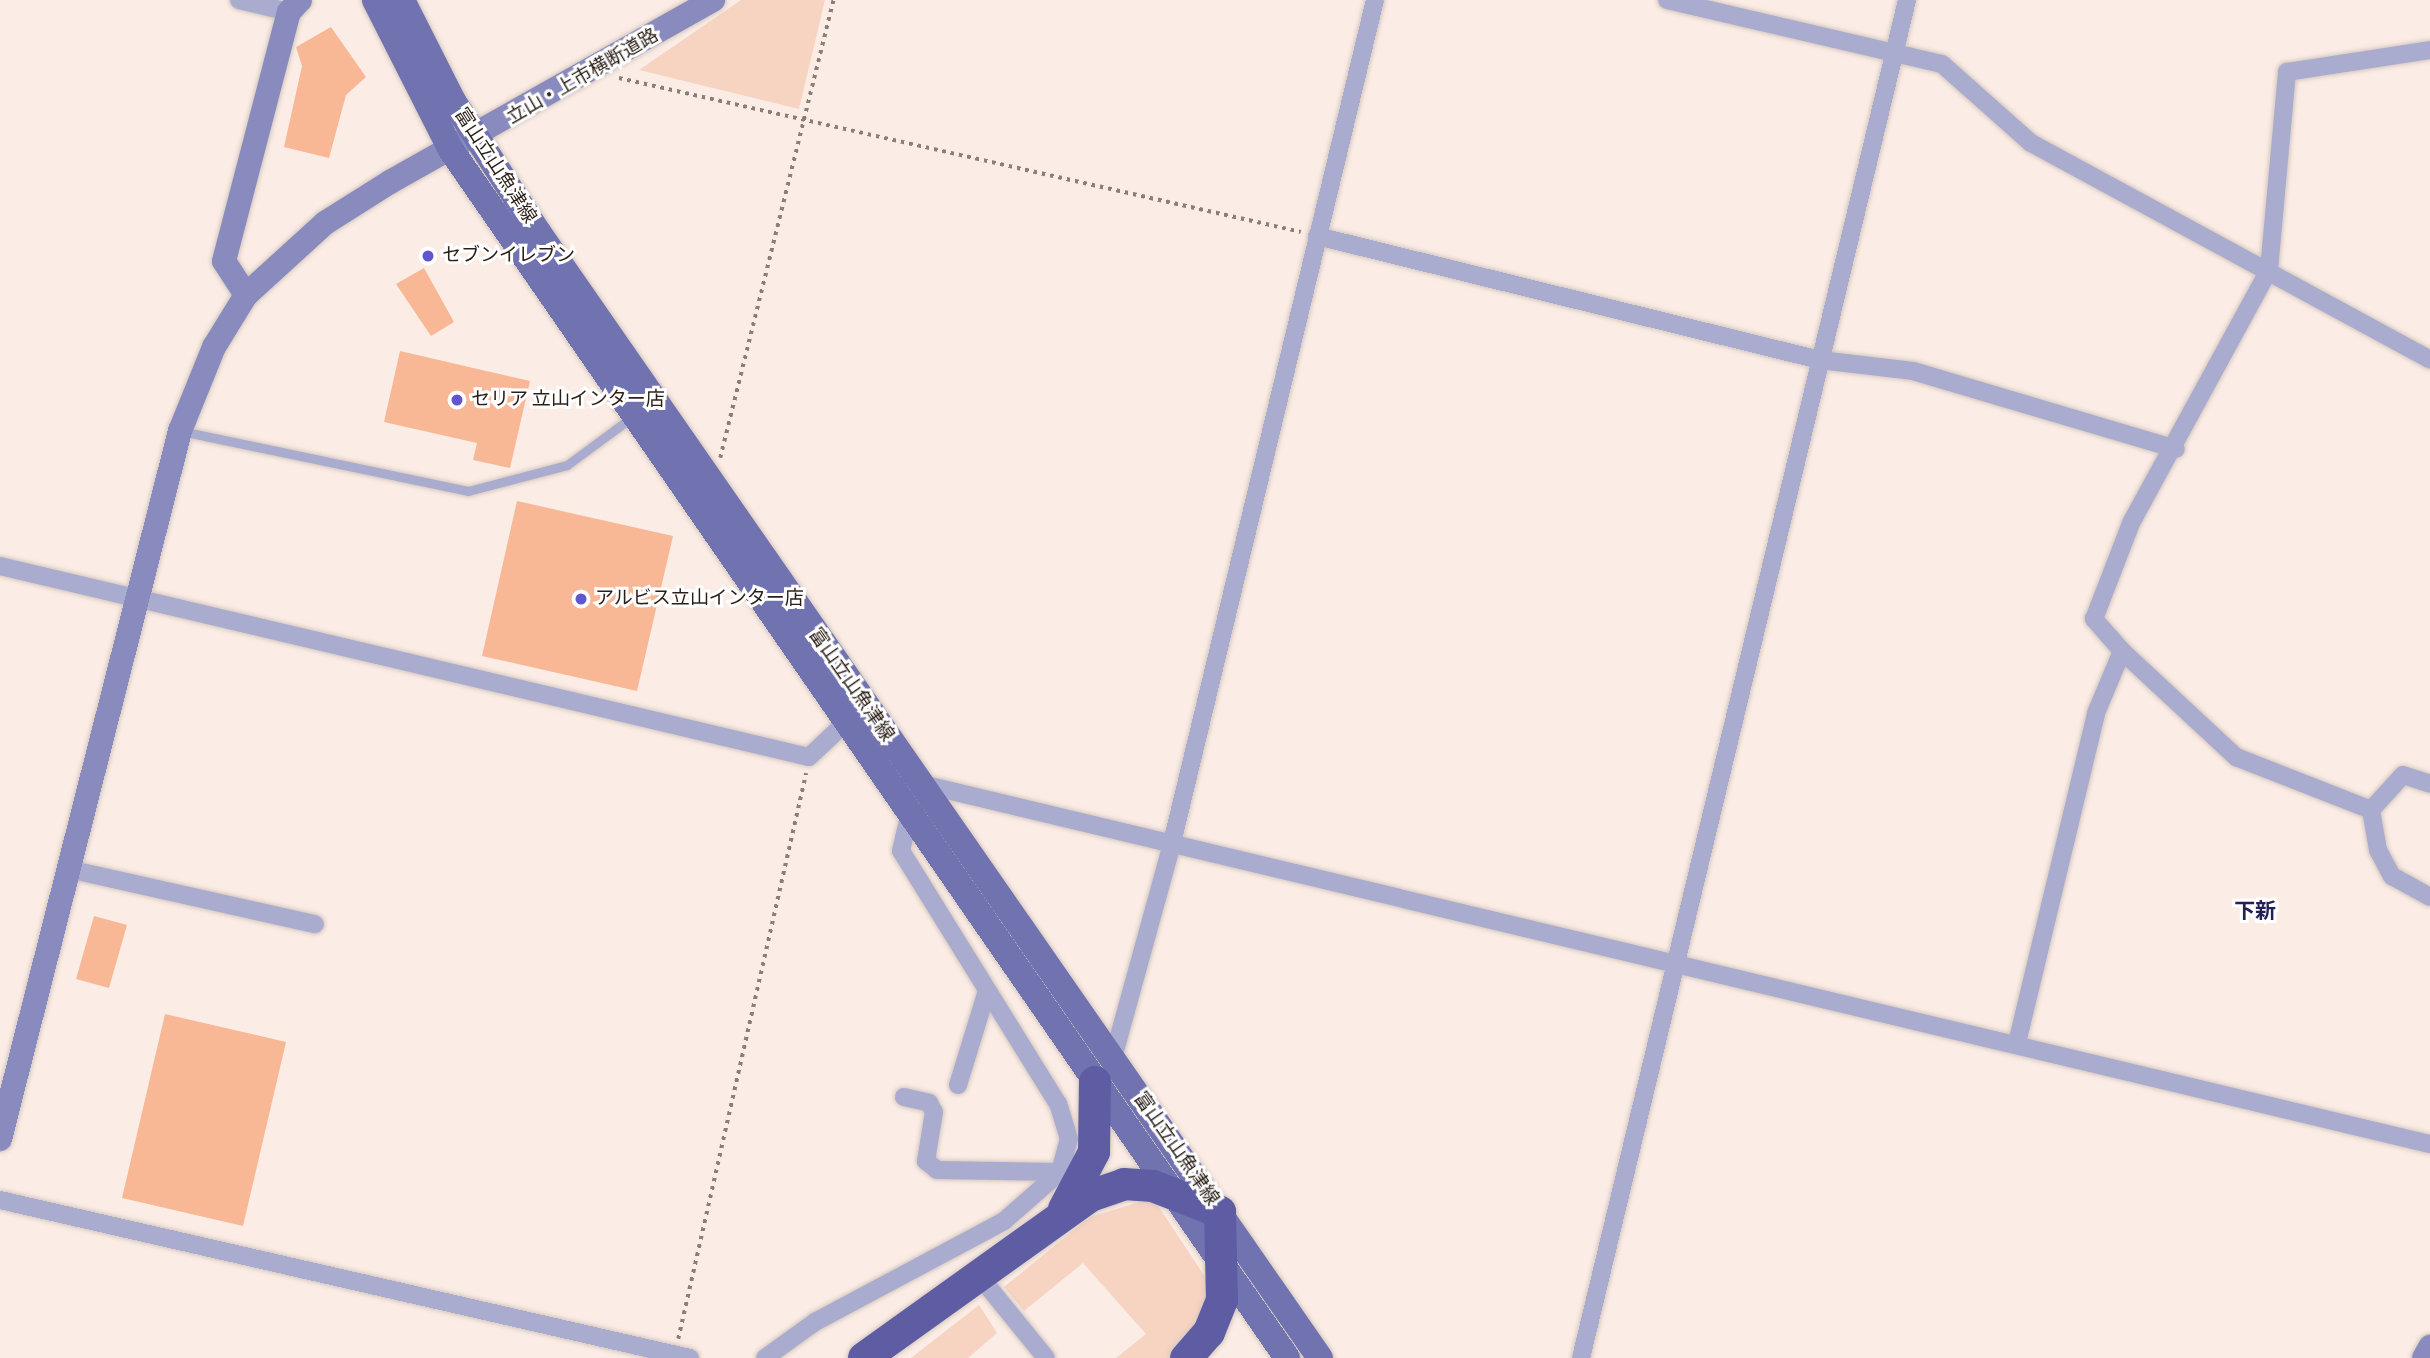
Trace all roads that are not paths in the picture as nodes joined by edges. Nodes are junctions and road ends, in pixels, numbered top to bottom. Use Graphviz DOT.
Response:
graph roads {
  1 [pos="239,0"];
  2 [pos="375,0"];
  3 [pos="402,0"];
  4 [pos="713,0"];
  5 [pos="1375,0"];
  6 [pos="1667,0"];
  7 [pos="1907,0"];
  8 [pos="283,5"];
  9 [pos="1895,50"];
  10 [pos="2430,50"];
  11 [pos="476,138"];
  12 [pos="451,150"];
  13 [pos="1317,236"];
  14 [pos="2269,270"];
  15 [pos="246,295"];
  16 [pos="1820,360"];
  17 [pos="2430,360"];
  18 [pos="634,415"];
  19 [pos="180,431"];
  20 [pos="2176,449"];
  21 [pos="0,566"];
  22 [pos="135,598"];
  23 [pos="2122,651"];
  24 [pos="844,724"];
  25 [pos="922,783"];
  26 [pos="2430,784"];
  27 [pos="2371,810"];
  28 [pos="909,813"];
  29 [pos="1171,848"];
  30 [pos="68,869"];
  31 [pos="2430,897"];
  32 [pos="315,924"];
  33 [pos="1676,964"];
  34 [pos="986,994"];
  35 [pos="2017,1043"];
  36 [pos="1104,1070"];
  37 [pos="958,1085"];
  38 [pos="904,1097"];
  39 [pos="0,1139"];
  40 [pos="2430,1144"];
  41 [pos="1060,1172"];
  42 [pos="1171,1192"];
  43 [pos="0,1200"];
  44 [pos="1220,1212"];
  45 [pos="1057,1218"];
  46 [pos="1221,1265"];
  47 [pos="981,1278"];
  48 [pos="2430,1347"];
  49 [pos="682,1356"];
  50 [pos="765,1358"];
  51 [pos="864,1358"];
  52 [pos="1046,1358"];
  53 [pos="1186,1358"];
  54 [pos="1287,1358"];
  55 [pos="1320,1358"];
  56 [pos="1581,1358"];
  57 [pos="2424,1358"];
  1 -- 8 [label="street"];
  2 -- 12 [label="main road, 富山立山魚津線"];
  3 -- 11 [label="main road, 富山立山魚津線"];
  4 -- 11 [label="street, 立山・上市横断道路"];
  5 -- 13 [label="street"];
  6 -- 9 [label="street"];
  7 -- 9 [label="street"];
  8 -- 15 [label="street"];
  9 -- 14 [label="street"];
  9 -- 16 [label="street"];
  10 -- 14 [label="street"];
  11 -- 12 [label="street, 立山・上市横断道路"];
  11 -- 25 [label="main road, 富山立山魚津線"];
  12 -- 15 [label="street, 立山・上市横断道路"];
  12 -- 18 [label="main road, 富山立山魚津線"];
  13 -- 16 [label="street"];
  13 -- 29 [label="street"];
  14 -- 17 [label="street"];
  14 -- 20 [label="street"];
  15 -- 19 [label="street, 立山・上市横断道路"];
  16 -- 20 [label="street"];
  16 -- 33 [label="street"];
  18 -- 19 [label="lane"];
  18 -- 24 [label="main road, 富山立山魚津線"];
  19 -- 22 [label="street, 立山・上市横断道路"];
  20 -- 23 [label="street"];
  21 -- 22 [label="street"];
  22 -- 24 [label="street"];
  22 -- 30 [label="street, 立山・上市横断道路"];
  23 -- 27 [label="street"];
  23 -- 35 [label="street"];
  24 -- 28 [label="main road, 富山立山魚津線"];
  25 -- 29 [label="street"];
  25 -- 36 [label="main road, 富山立山魚津線"];
  26 -- 27 [label="street"];
  27 -- 31 [label="street"];
  28 -- 34 [label="street"];
  28 -- 36 [label="main road, 富山立山魚津線"];
  29 -- 33 [label="street"];
  29 -- 36 [label="street"];
  30 -- 32 [label="street"];
  30 -- 39 [label="street, 立山・上市横断道路"];
  33 -- 35 [label="street"];
  33 -- 56 [label="street"];
  34 -- 37 [label="street"];
  34 -- 41 [label="street"];
  35 -- 40 [label="street"];
  36 -- 42 [label="main road, 富山立山魚津線"];
  36 -- 44 [label="main road, 富山立山魚津線"];
  36 -- 45 [label="highway"];
  38 -- 41 [label="street"];
  41 -- 50 [label="street"];
  42 -- 44 [label="highway"];
  42 -- 45 [label="highway"];
  42 -- 46 [label="main road, 富山立山魚津線"];
  43 -- 49 [label="street"];
  44 -- 46 [label="highway"];
  44 -- 55 [label="main road, 富山立山魚津線"];
  45 -- 47 [label="highway"];
  46 -- 53 [label="highway"];
  46 -- 54 [label="main road, 富山立山魚津線"];
  47 -- 51 [label="highway"];
  47 -- 52 [label="street"];
  48 -- 57 [label="street"];
}
